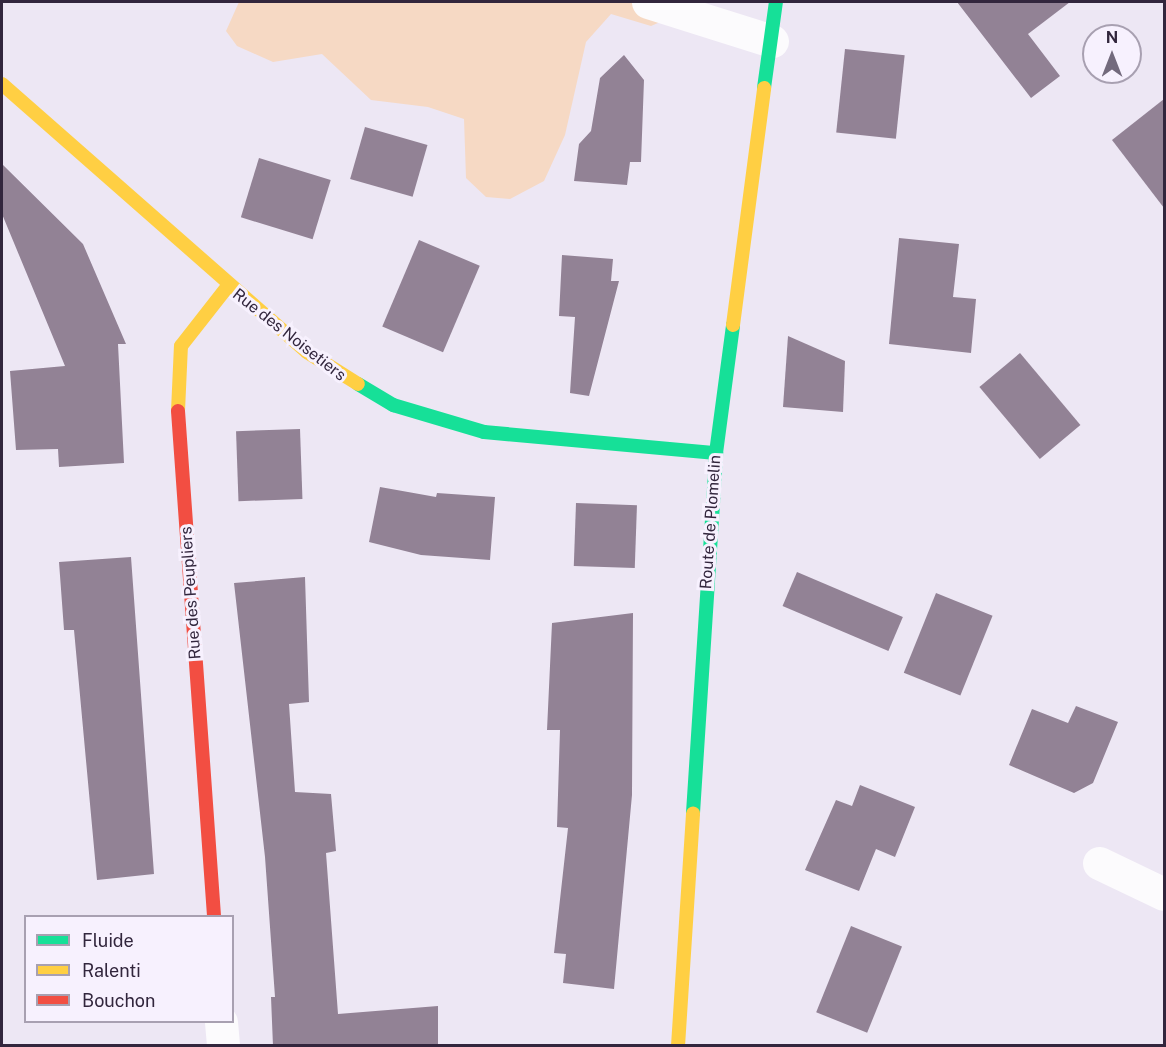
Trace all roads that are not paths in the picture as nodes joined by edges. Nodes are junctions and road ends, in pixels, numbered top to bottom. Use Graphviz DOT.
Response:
graph roads {
  1 [pos="648,2"];
  2 [pos="776,2"];
  3 [pos="772,41"];
  4 [pos="2,84"];
  5 [pos="228,286"];
  6 [pos="716,453"];
  7 [pos="1099,863"];
  8 [pos="1164,894"];
  9 [pos="214,915"];
  10 [pos="221,1023"];
  11 [pos="223,1046"];
  12 [pos="678,1046"];
  1 -- 3 [label="street"];
  2 -- 3 [label="street, Route de Plomelin"];
  3 -- 6 [label="street, Route de Plomelin"];
  4 -- 5 [label="street, Rue des Noisetiers"];
  5 -- 6 [label="street, Rue des Noisetiers"];
  5 -- 9 [label="street, Rue des Peupliers"];
  6 -- 12 [label="street, Route de Plomelin"];
  7 -- 8 [label="street"];
  10 -- 11 [label="street"];
}
